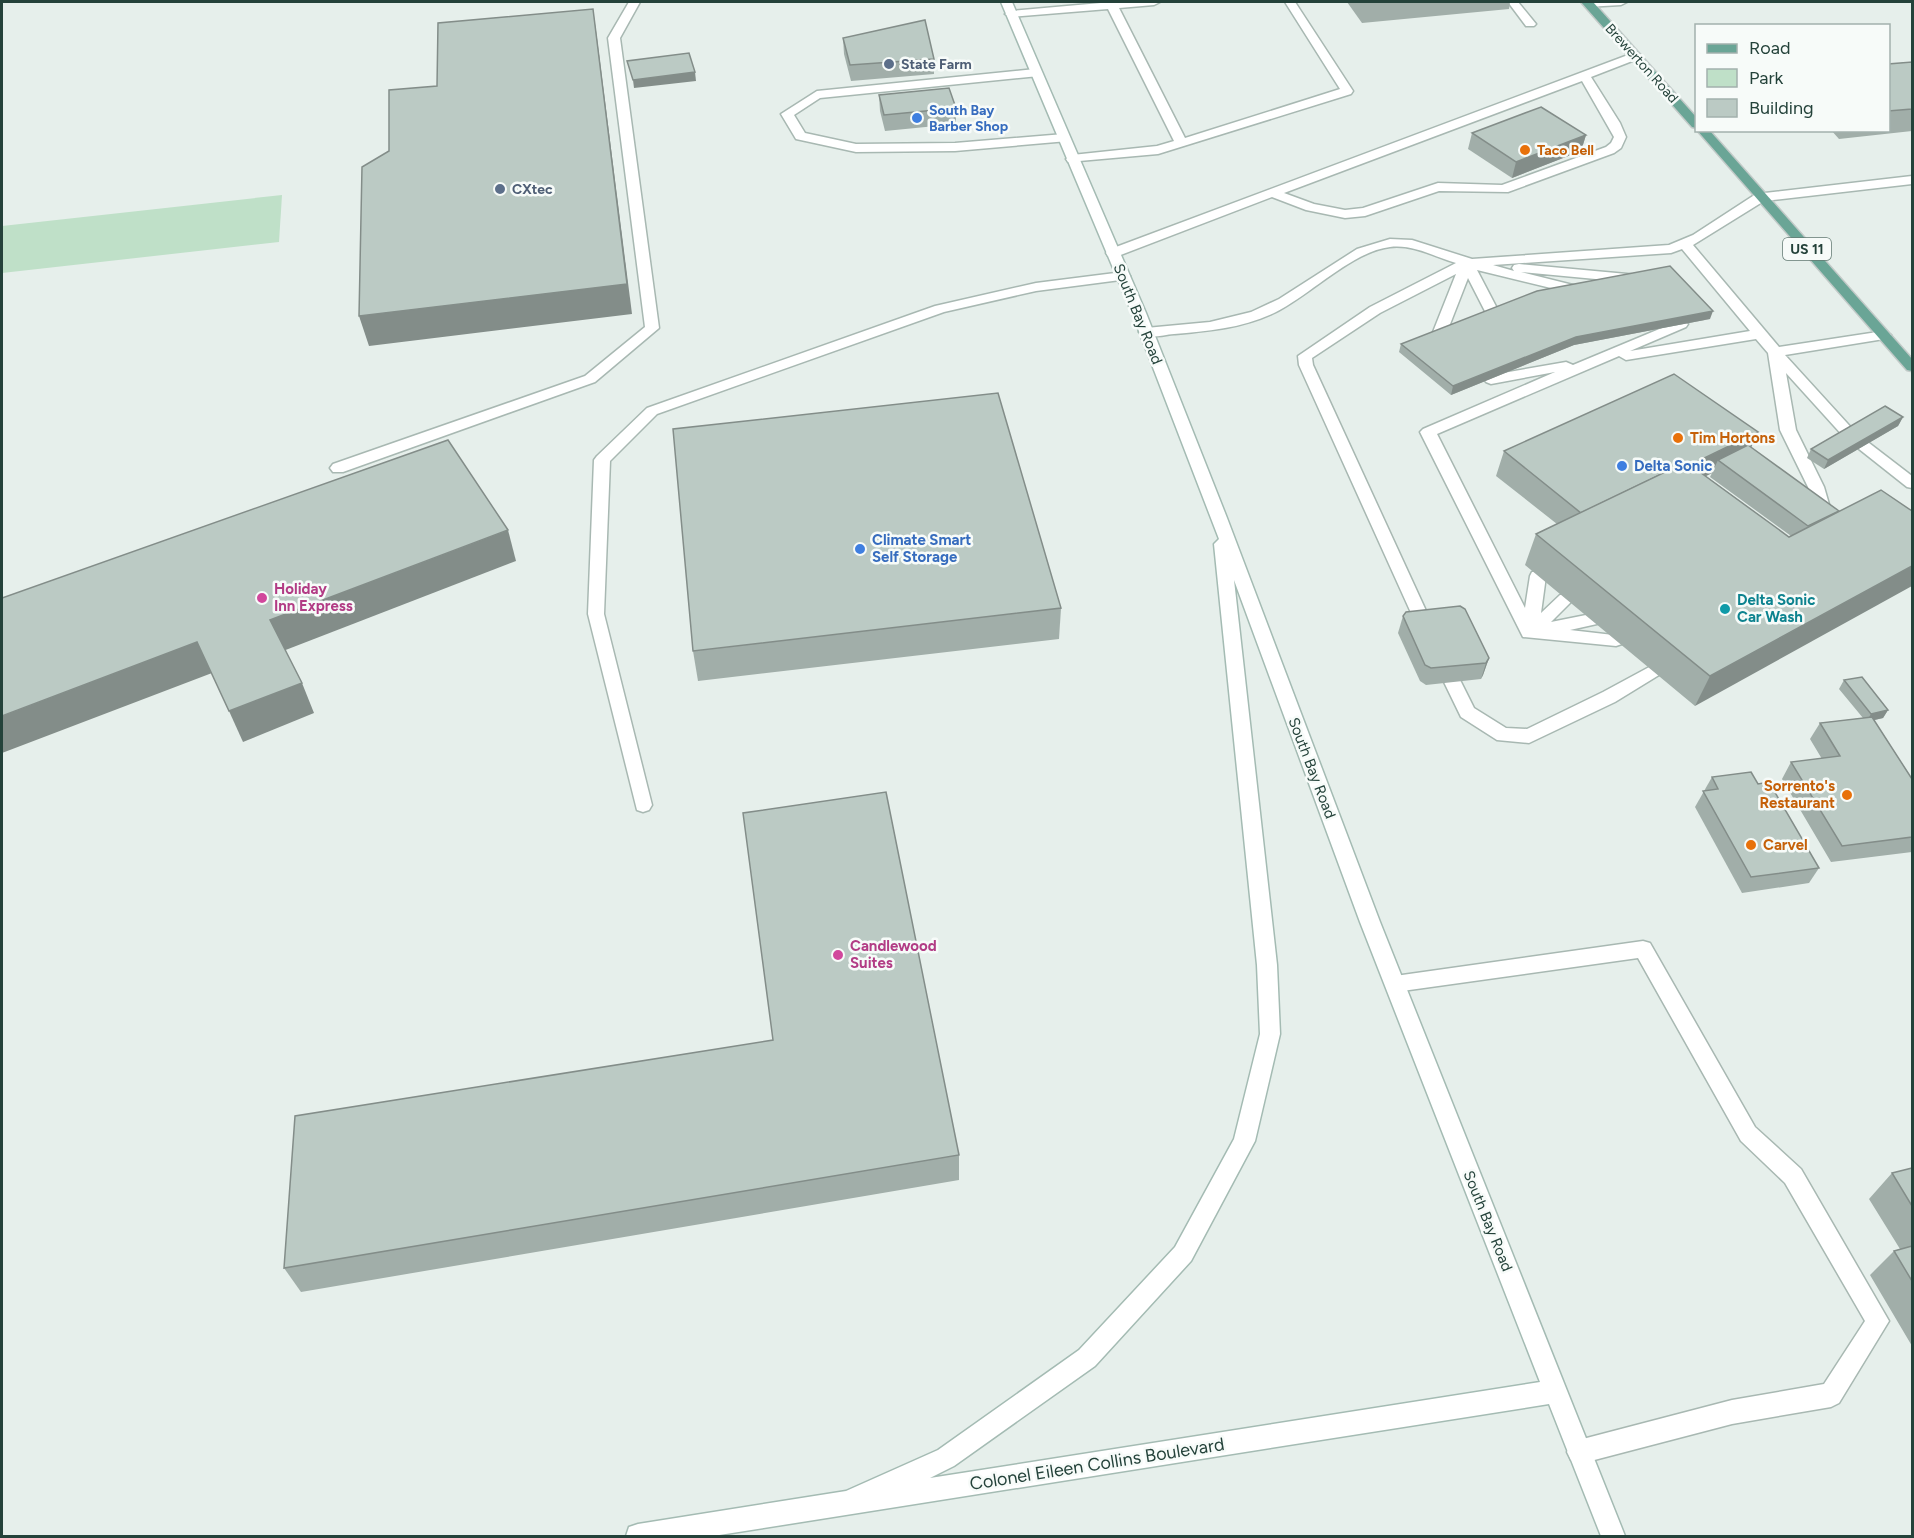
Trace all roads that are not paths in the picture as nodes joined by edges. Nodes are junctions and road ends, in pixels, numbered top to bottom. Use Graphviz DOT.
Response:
graph roads {
  1 [pos="634,2"];
  2 [pos="1154,2"];
  3 [pos="1290,2"];
  4 [pos="1513,2"];
  5 [pos="1621,2"];
  6 [pos="1588,3"];
  7 [pos="1112,5"];
  8 [pos="1008,8"];
  9 [pos="1530,24"];
  10 [pos="1636,56"];
  11 [pos="1035,73"];
  12 [pos="1584,75"];
  13 [pos="1695,123"];
  14 [pos="1704,132"];
  15 [pos="1064,138"];
  16 [pos="1181,143"];
  17 [pos="1072,159"];
  18 [pos="1912,180"];
  19 [pos="1272,193"];
  20 [pos="1761,197"];
  21 [pos="1684,244"];
  22 [pos="1113,253"];
  23 [pos="1467,262"];
  24 [pos="1123,276"];
  25 [pos="1642,280"];
  26 [pos="1580,291"];
  27 [pos="1494,316"];
  28 [pos="1681,324"];
  29 [pos="1146,332"];
  30 [pos="1760,334"];
  31 [pos="1620,336"];
  32 [pos="1884,336"];
  33 [pos="1438,337"];
  34 [pos="1775,352"];
  35 [pos="1547,356"];
  36 [pos="1601,360"];
  37 [pos="1912,367"];
  38 [pos="1491,379"];
  39 [pos="1849,434"];
  40 [pos="1864,446"];
  41 [pos="338,468"];
  42 [pos="1912,483"];
  43 [pos="1796,485"];
  44 [pos="1816,487"];
  45 [pos="1805,509"];
  46 [pos="1219,518"];
  47 [pos="1826,525"];
  48 [pos="1538,576"];
  49 [pos="1566,599"];
  50 [pos="1591,620"];
  51 [pos="1425,626"];
  52 [pos="1529,633"];
  53 [pos="1616,640"];
  54 [pos="1653,671"];
  55 [pos="1453,682"];
  56 [pos="643,806"];
  57 [pos="1395,984"];
  58 [pos="1556,1392"];
  59 [pos="1579,1452"];
  60 [pos="845,1504"];
  61 [pos="638,1536"];
  62 [pos="1613,1536"];
  1 -- 41 [label="main road"];
  2 -- 7 [label="main road"];
  3 -- 16 [label="main road"];
  4 -- 9 [label="main road"];
  5 -- 6 [label="main road"];
  6 -- 10 [label="main road, Brewerton Road"];
  7 -- 8 [label="main road"];
  7 -- 16 [label="main road"];
  8 -- 11 [label="main road, South Bay Road"];
  10 -- 12 [label="main road"];
  10 -- 13 [label="main road, Brewerton Road"];
  11 -- 15 [label="main road, South Bay Road"];
  11 -- 15 [label="main road"];
  12 -- 19 [label="main road"];
  12 -- 19 [label="main road"];
  14 -- 20 [label="main road, US 11"];
  15 -- 17 [label="main road, South Bay Road"];
  16 -- 17 [label="main road"];
  17 -- 22 [label="main road, South Bay Road"];
  18 -- 20 [label="main road"];
  19 -- 22 [label="main road"];
  20 -- 21 [label="main road"];
  20 -- 32 [label="main road, US 11"];
  21 -- 23 [label="main road"];
  21 -- 30 [label="main road"];
  22 -- 24 [label="main road, South Bay Road"];
  23 -- 25 [label="main road"];
  23 -- 26 [label="main road"];
  23 -- 27 [label="main road"];
  23 -- 29 [label="main road"];
  23 -- 33 [label="main road"];
  23 -- 51 [label="main road"];
  24 -- 29 [label="main road, South Bay Road"];
  24 -- 56 [label="main road"];
  28 -- 36 [label="main road"];
  29 -- 46 [label="main road, South Bay Road"];
  30 -- 34 [label="main road"];
  30 -- 36 [label="main road"];
  31 -- 36 [label="main road"];
  32 -- 34 [label="main road"];
  32 -- 37 [label="main road, US 11"];
  34 -- 39 [label="main road"];
  34 -- 44 [label="main road"];
  35 -- 36 [label="main road"];
  36 -- 38 [label="main road"];
  36 -- 52 [label="main road"];
  40 -- 42 [label="main road"];
  43 -- 44 [label="main road"];
  44 -- 45 [label="main road"];
  44 -- 47 [label="main road"];
  46 -- 57 [label="main road, South Bay Road"];
  46 -- 60 [label="main road"];
  48 -- 52 [label="main road"];
  49 -- 52 [label="main road"];
  50 -- 52 [label="main road"];
  52 -- 53 [label="main road"];
  54 -- 55 [label="main road"];
  57 -- 58 [label="main road, South Bay Road"];
  57 -- 59 [label="main road"];
  58 -- 59 [label="main road, South Bay Road"];
  58 -- 60 [label="main road, Colonel Eileen Collins Boulevard"];
  59 -- 62 [label="main road, South Bay Road"];
  60 -- 61 [label="main road, Colonel Eileen Collins Boulevard"];
}
